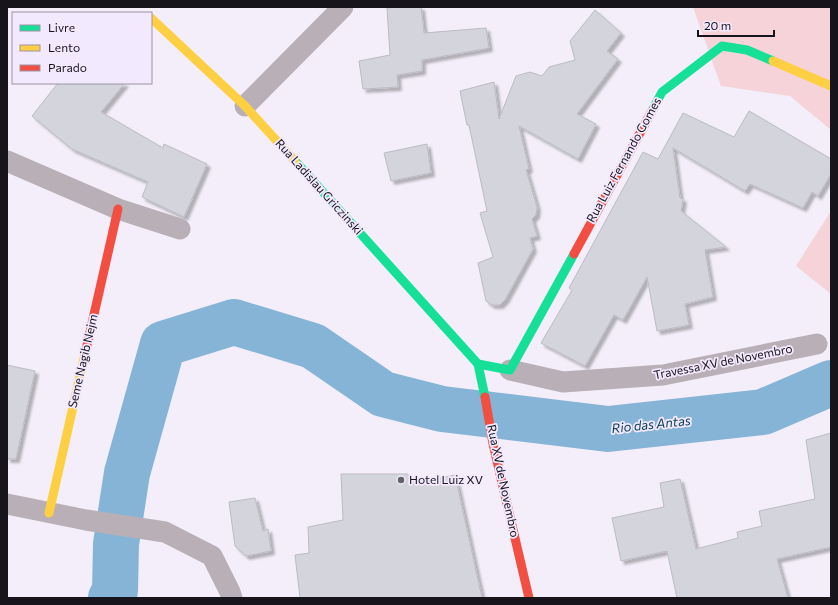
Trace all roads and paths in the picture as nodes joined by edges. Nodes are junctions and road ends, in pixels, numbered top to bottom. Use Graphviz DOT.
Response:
graph roads {
  1 [pos="342,7"];
  2 [pos="152,19"];
  3 [pos="831,86"];
  4 [pos="245,106"];
  5 [pos="7,161"];
  6 [pos="118,209"];
  7 [pos="180,229"];
  8 [pos="817,344"];
  9 [pos="478,364"];
  10 [pos="510,370"];
  11 [pos="7,504"];
  12 [pos="49,513"];
  13 [pos="232,598"];
  14 [pos="529,598"];
  1 -- 4 [label="street"];
  2 -- 4 [label="street, Rua Ladislau Griczinski"];
  3 -- 10 [label="street, Rua Luiz Fernando Gomes"];
  4 -- 9 [label="street, Rua Ladislau Griczinski"];
  5 -- 6 [label="street"];
  6 -- 7 [label="street"];
  6 -- 12 [label="street, Seme Nagib Nejm"];
  8 -- 10 [label="street, Travessa XV de Novembro"];
  9 -- 10 [label="street"];
  9 -- 14 [label="street, Rua XV de Novembro"];
  11 -- 12 [label="street"];
  12 -- 13 [label="street"];
}
